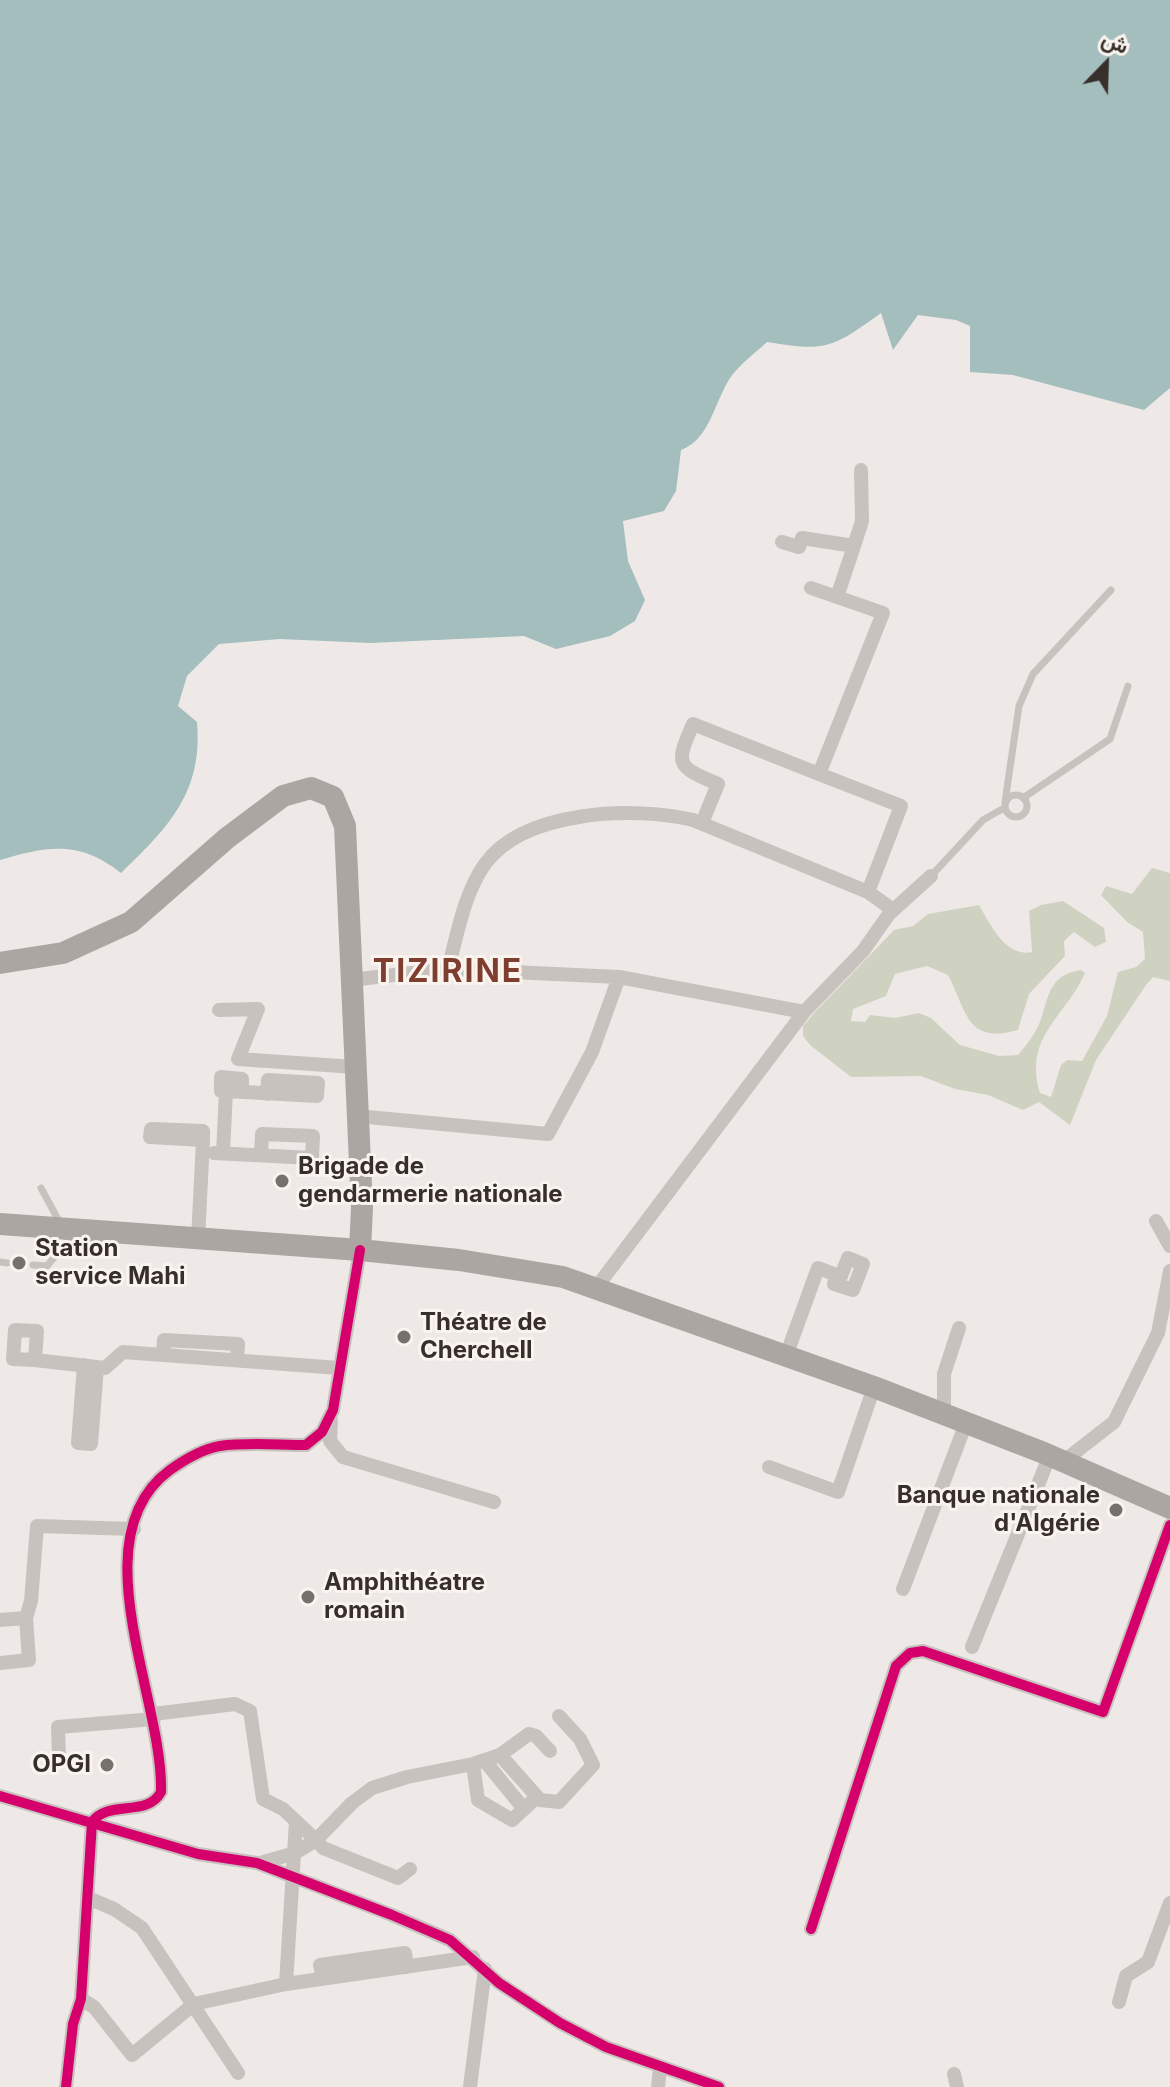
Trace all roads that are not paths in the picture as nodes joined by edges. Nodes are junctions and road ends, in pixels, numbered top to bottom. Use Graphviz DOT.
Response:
graph roads {
  1 [pos="861,470"];
  2 [pos="782,542"];
  3 [pos="854,546"];
  4 [pos="811,588"];
  5 [pos="1111,590"];
  6 [pos="837,597"];
  7 [pos="1128,686"];
  8 [pos="819,774"];
  9 [pos="1023,798"];
  10 [pos="1005,805"];
  11 [pos="702,823"];
  12 [pos="931,876"];
  13 [pos="868,892"];
  14 [pos="889,914"];
  15 [pos="0,963"];
  16 [pos="448,969"];
  17 [pos="619,977"];
  18 [pos="350,980"];
  19 [pos="219,1010"];
  20 [pos="804,1012"];
  21 [pos="355,1067"];
  22 [pos="267,1094"];
  23 [pos="357,1116"];
  24 [pos="223,1153"];
  25 [pos="261,1155"];
  26 [pos="41,1188"];
  27 [pos="1156,1221"];
  28 [pos="0,1224"];
  29 [pos="70,1229"];
  30 [pos="198,1239"];
  31 [pos="1170,1246"];
  32 [pos="360,1250"];
  33 [pos="33,1265"];
  34 [pos="1170,1271"];
  35 [pos="837,1275"];
  36 [pos="596,1288"];
  37 [pos="959,1328"];
  38 [pos="786,1356"];
  39 [pos="35,1360"];
  40 [pos="339,1368"];
  41 [pos="874,1387"];
  42 [pos="333,1410"];
  43 [pos="944,1415"];
  44 [pos="966,1423"];
  45 [pos="299,1445"];
  46 [pos="343,1457"];
  47 [pos="1057,1458"];
  48 [pos="769,1467"];
  49 [pos="494,1502"];
  50 [pos="1170,1508"];
  51 [pos="1170,1525"];
  52 [pos="134,1529"];
  53 [pos="903,1589"];
  54 [pos="26,1618"];
  55 [pos="0,1620"];
  56 [pos="972,1647"];
  57 [pos="0,1663"];
  58 [pos="153,1716"];
  59 [pos="559,1716"];
  60 [pos="550,1751"];
  61 [pos="500,1755"];
  62 [pos="59,1759"];
  63 [pos="478,1762"];
  64 [pos="0,1796"];
  65 [pos="537,1797"];
  66 [pos="524,1809"];
  67 [pos="296,1821"];
  68 [pos="92,1822"];
  69 [pos="316,1840"];
  70 [pos="295,1853"];
  71 [pos="257,1863"];
  72 [pos="410,1869"];
  73 [pos="294,1877"];
  74 [pos="88,1898"];
  75 [pos="1170,1903"];
  76 [pos="811,1929"];
  77 [pos="473,1957"];
  78 [pos="485,1969"];
  79 [pos="286,1984"];
  80 [pos="81,1999"];
  81 [pos="1119,2002"];
  82 [pos="194,2004"];
  83 [pos="660,2068"];
  84 [pos="238,2073"];
  85 [pos="66,2087"];
  86 [pos="470,2087"];
  87 [pos="658,2087"];
  88 [pos="719,2087"];
  1 -- 3 [label="street"];
  2 -- 3 [label="street"];
  3 -- 6 [label="street"];
  4 -- 6 [label="street"];
  5 -- 10 [label="lane"];
  6 -- 8 [label="street"];
  7 -- 9 [label="lane"];
  8 -- 11 [label="street"];
  8 -- 13 [label="street"];
  9 -- 10 [label="lane"];
  9 -- 10 [label="lane"];
  10 -- 12 [label="lane"];
  11 -- 13 [label="street"];
  11 -- 16 [label="street"];
  12 -- 14 [label="street"];
  13 -- 14 [label="street"];
  14 -- 20 [label="street"];
  15 -- 18 [label="main road"];
  16 -- 17 [label="street"];
  16 -- 18 [label="street"];
  17 -- 20 [label="street"];
  17 -- 23 [label="street"];
  18 -- 21 [label="main road"];
  19 -- 21 [label="street"];
  20 -- 36 [label="street"];
  21 -- 23 [label="main road"];
  22 -- 24 [label="street"];
  23 -- 32 [label="main road"];
  24 -- 25 [label="street"];
  24 -- 30 [label="street"];
  26 -- 29 [label="lane"];
  27 -- 31 [label="street"];
  28 -- 29 [label="main road"];
  29 -- 30 [label="main road"];
  29 -- 33 [label="lane"];
  30 -- 32 [label="main road"];
  32 -- 36 [label="main road"];
  32 -- 40 [label="street"];
  34 -- 47 [label="street"];
  35 -- 38 [label="street"];
  36 -- 38 [label="main road"];
  37 -- 43 [label="street"];
  38 -- 41 [label="main road"];
  39 -- 40 [label="street"];
  40 -- 42 [label="street"];
  41 -- 43 [label="main road"];
  41 -- 48 [label="street"];
  42 -- 45 [label="street"];
  42 -- 46 [label="street"];
  43 -- 44 [label="main road"];
  44 -- 47 [label="main road"];
  44 -- 53 [label="street"];
  45 -- 46 [label="street"];
  45 -- 52 [label="street"];
  46 -- 49 [label="street"];
  47 -- 50 [label="main road"];
  47 -- 56 [label="street"];
  51 -- 76 [label="street"];
  52 -- 54 [label="street"];
  52 -- 58 [label="street"];
  54 -- 55 [label="street"];
  54 -- 57 [label="street"];
  58 -- 62 [label="street"];
  58 -- 67 [label="street"];
  58 -- 68 [label="street"];
  59 -- 65 [label="street"];
  60 -- 61 [label="street"];
  61 -- 63 [label="street"];
  61 -- 65 [label="street"];
  63 -- 66 [label="street"];
  63 -- 66 [label="street"];
  63 -- 69 [label="street"];
  64 -- 68 [label="street"];
  65 -- 66 [label="street"];
  67 -- 69 [label="street"];
  67 -- 70 [label="street"];
  68 -- 71 [label="street"];
  68 -- 74 [label="street"];
  69 -- 70 [label="street"];
  69 -- 72 [label="street"];
  70 -- 71 [label="street"];
  70 -- 73 [label="street"];
  71 -- 73 [label="street"];
  73 -- 77 [label="street"];
  73 -- 79 [label="street"];
  74 -- 80 [label="street"];
  74 -- 82 [label="street"];
  75 -- 81 [label="street"];
  77 -- 78 [label="street"];
  77 -- 79 [label="street"];
  78 -- 83 [label="street"];
  78 -- 86 [label="street"];
  79 -- 82 [label="street"];
  80 -- 82 [label="street"];
  80 -- 85 [label="street"];
  82 -- 84 [label="street"];
  83 -- 87 [label="street"];
  83 -- 88 [label="street"];
}
